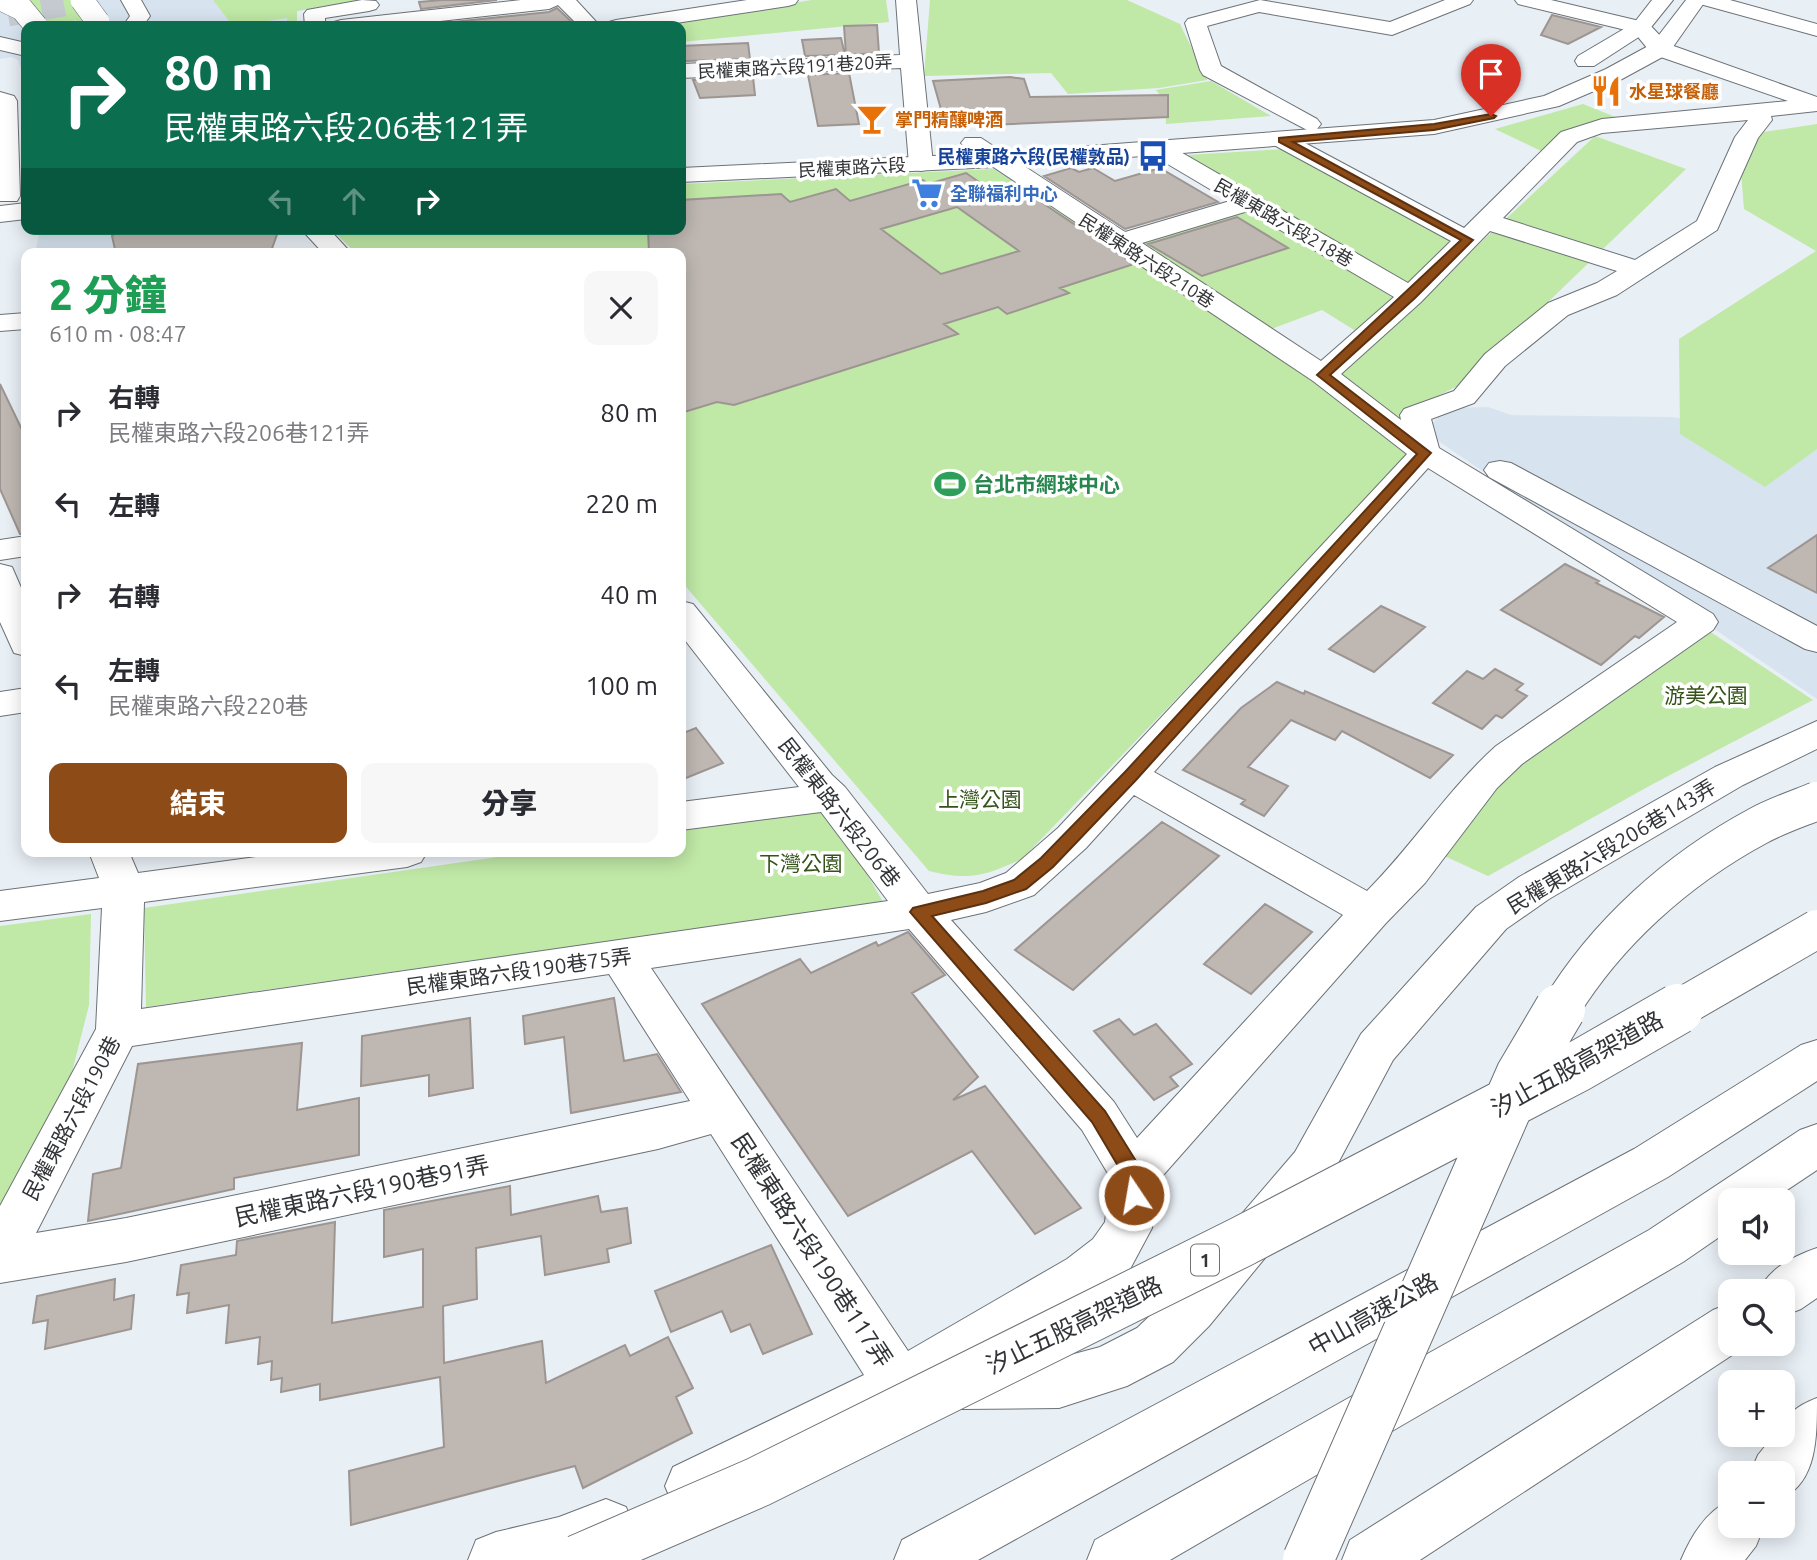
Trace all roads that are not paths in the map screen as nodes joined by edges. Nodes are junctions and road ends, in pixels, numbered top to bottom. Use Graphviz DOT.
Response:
graph roads {
  1 [pos="82,0"];
  2 [pos="131,0"];
  3 [pos="396,0"];
  4 [pos="789,0"];
  5 [pos="906,0"];
  6 [pos="1463,0"];
  7 [pos="1525,0"];
  8 [pos="1663,0"];
  9 [pos="1696,0"];
  10 [pos="1707,0"];
  11 [pos="560,1"];
  12 [pos="3,11"];
  13 [pos="314,20"];
  14 [pos="33,21"];
  15 [pos="98,21"];
  16 [pos="136,21"];
  17 [pos="385,21"];
  18 [pos="584,21"];
  19 [pos="649,21"];
  20 [pos="1641,27"];
  21 [pos="1817,30"];
  22 [pos="0,43"];
  23 [pos="21,49"];
  24 [pos="1660,49"];
  25 [pos="910,61"];
  26 [pos="1566,69"];
  27 [pos="686,71"];
  28 [pos="1532,83"];
  29 [pos="0,99"];
  30 [pos="1817,104"];
  31 [pos="1759,110"];
  32 [pos="1309,124"];
  33 [pos="1282,140"];
  34 [pos="973,142"];
  35 [pos="1157,148"];
  36 [pos="920,154"];
  37 [pos="686,156"];
  38 [pos="995,160"];
  39 [pos="686,175"];
  40 [pos="12,203"];
  41 [pos="1249,203"];
  42 [pos="1477,230"];
  43 [pos="320,235"];
  44 [pos="1119,242"];
  45 [pos="333,248"];
  46 [pos="1638,269"];
  47 [pos="1411,296"];
  48 [pos="21,321"];
  49 [pos="0,323"];
  50 [pos="1323,375"];
  51 [pos="1425,453"];
  52 [pos="1500,470"];
  53 [pos="21,547"];
  54 [pos="0,550"];
  55 [pos="0,574"];
  56 [pos="686,622"];
  57 [pos="21,631"];
  58 [pos="1817,640"];
  59 [pos="21,701"];
  60 [pos="0,704"];
  61 [pos="1817,734"];
  62 [pos="1130,776"];
  63 [pos="831,797"];
  64 [pos="1817,801"];
  65 [pos="686,815"];
  66 [pos="331,857"];
  67 [pos="117,871"];
  68 [pos="0,906"];
  69 [pos="919,912"];
  70 [pos="1371,912"];
  71 [pos="1817,929"];
  72 [pos="620,956"];
  73 [pos="118,1030"];
  74 [pos="1817,1058"];
  75 [pos="722,1112"];
  76 [pos="1817,1144"];
  77 [pos="1134,1174"];
  78 [pos="1751,1188"];
  79 [pos="1718,1211"];
  80 [pos="0,1254"];
  81 [pos="0,1261"];
  82 [pos="1817,1270"];
  83 [pos="1795,1285"];
  84 [pos="1718,1335"];
  85 [pos="900,1384"];
  86 [pos="1817,1424"];
  87 [pos="1787,1461"];
  88 [pos="1726,1538"];
  89 [pos="496,1560"];
  90 [pos="578,1560"];
  91 [pos="922,1560"];
  92 [pos="1115,1560"];
  93 [pos="1308,1560"];
  94 [pos="1370,1560"];
  95 [pos="1709,1560"];
  1 -- 15 [label="main road, bridge"];
  2 -- 16 [label="main road"];
  3 -- 13 [label="main road"];
  4 -- 19 [label="main road"];
  5 -- 25 [label="main road"];
  6 -- 32 [label="main road"];
  7 -- 20 [label="main road"];
  8 -- 20 [label="main road"];
  9 -- 24 [label="main road, 民權東路六段"];
  10 -- 21 [label="main road"];
  11 -- 17 [label="main road"];
  11 -- 18 [label="main road"];
  12 -- 14 [label="main road, bridge"];
  20 -- 24 [label="main road"];
  20 -- 26 [label="main road"];
  22 -- 23 [label="main road"];
  24 -- 30 [label="main road"];
  24 -- 33 [label="main road, 民權東路六段"];
  25 -- 27 [label="main road, 民權東路六段191巷20弄"];
  25 -- 36 [label="main road"];
  28 -- 32 [label="main road, 民權東路六段"];
  29 -- 40 [label="main road"];
  30 -- 31 [label="main road"];
  31 -- 42 [label="main road"];
  31 -- 46 [label="main road"];
  32 -- 34 [label="main road, 民權東路六段"];
  33 -- 35 [label="main road, 民權東路六段"];
  33 -- 42 [label="main road"];
  34 -- 36 [label="main road, 民權東路六段"];
  34 -- 38 [label="main road, 民權東路六段210巷"];
  35 -- 38 [label="main road, 民權東路六段"];
  35 -- 41 [label="main road, 民權東路六段218巷"];
  36 -- 37 [label="main road, 民權東路六段"];
  36 -- 38 [label="main road, 民權東路六段"];
  36 -- 39 [label="main road, 民權東路六段"];
  38 -- 44 [label="main road, 民權東路六段210巷"];
  41 -- 44 [label="main road"];
  41 -- 47 [label="main road, 民權東路六段218巷"];
  42 -- 46 [label="main road"];
  42 -- 47 [label="main road"];
  43 -- 45 [label="main road"];
  44 -- 50 [label="main road, 民權東路六段210巷"];
  46 -- 51 [label="main road"];
  47 -- 50 [label="main road"];
  48 -- 49 [label="main road"];
  50 -- 51 [label="main road, 民權東路六段210巷"];
  51 -- 62 [label="main road, 民權東路六段190巷75弄"];
  51 -- 70 [label="main road, 民權東路六段210巷"];
  52 -- 58 [label="main road"];
  53 -- 54 [label="main road"];
  55 -- 57 [label="main road"];
  56 -- 63 [label="main road, 民權東路六段206巷"];
  59 -- 60 [label="main road"];
  61 -- 85 [label="main road, 民權東路六段206巷143弄"];
  62 -- 69 [label="main road, 民權東路六段190巷75弄"];
  62 -- 70 [label="main road"];
  63 -- 65 [label="main road"];
  63 -- 69 [label="main road, 民權東路六段206巷"];
  64 -- 93 [label="main road, bridge"];
  66 -- 67 [label="main road"];
  67 -- 68 [label="main road"];
  67 -- 73 [label="main road, 民權東路六段190巷"];
  69 -- 72 [label="main road, 民權東路六段190巷75弄"];
  69 -- 77 [label="main road, 民權東路六段206巷"];
  70 -- 77 [label="main road"];
  71 -- 90 [label="main road, 汐止五股高架道路 / 1, bridge"];
  72 -- 73 [label="main road, 民權東路六段190巷75弄"];
  72 -- 75 [label="main road, 民權東路六段190巷117弄"];
  73 -- 80 [label="main road, 民權東路六段190巷"];
  74 -- 91 [label="main road, 中山高速公路"];
  75 -- 81 [label="main road, 民權東路六段190巷91弄"];
  75 -- 85 [label="main road, 民權東路六段190巷117弄"];
  76 -- 78 [label="main road"];
  77 -- 85 [label="main road"];
  79 -- 92 [label="main road"];
  82 -- 83 [label="main road"];
  84 -- 94 [label="main road"];
  85 -- 89 [label="main road, 民權東路六段190巷117弄"];
  86 -- 87 [label="main road"];
  88 -- 95 [label="main road"];
}
